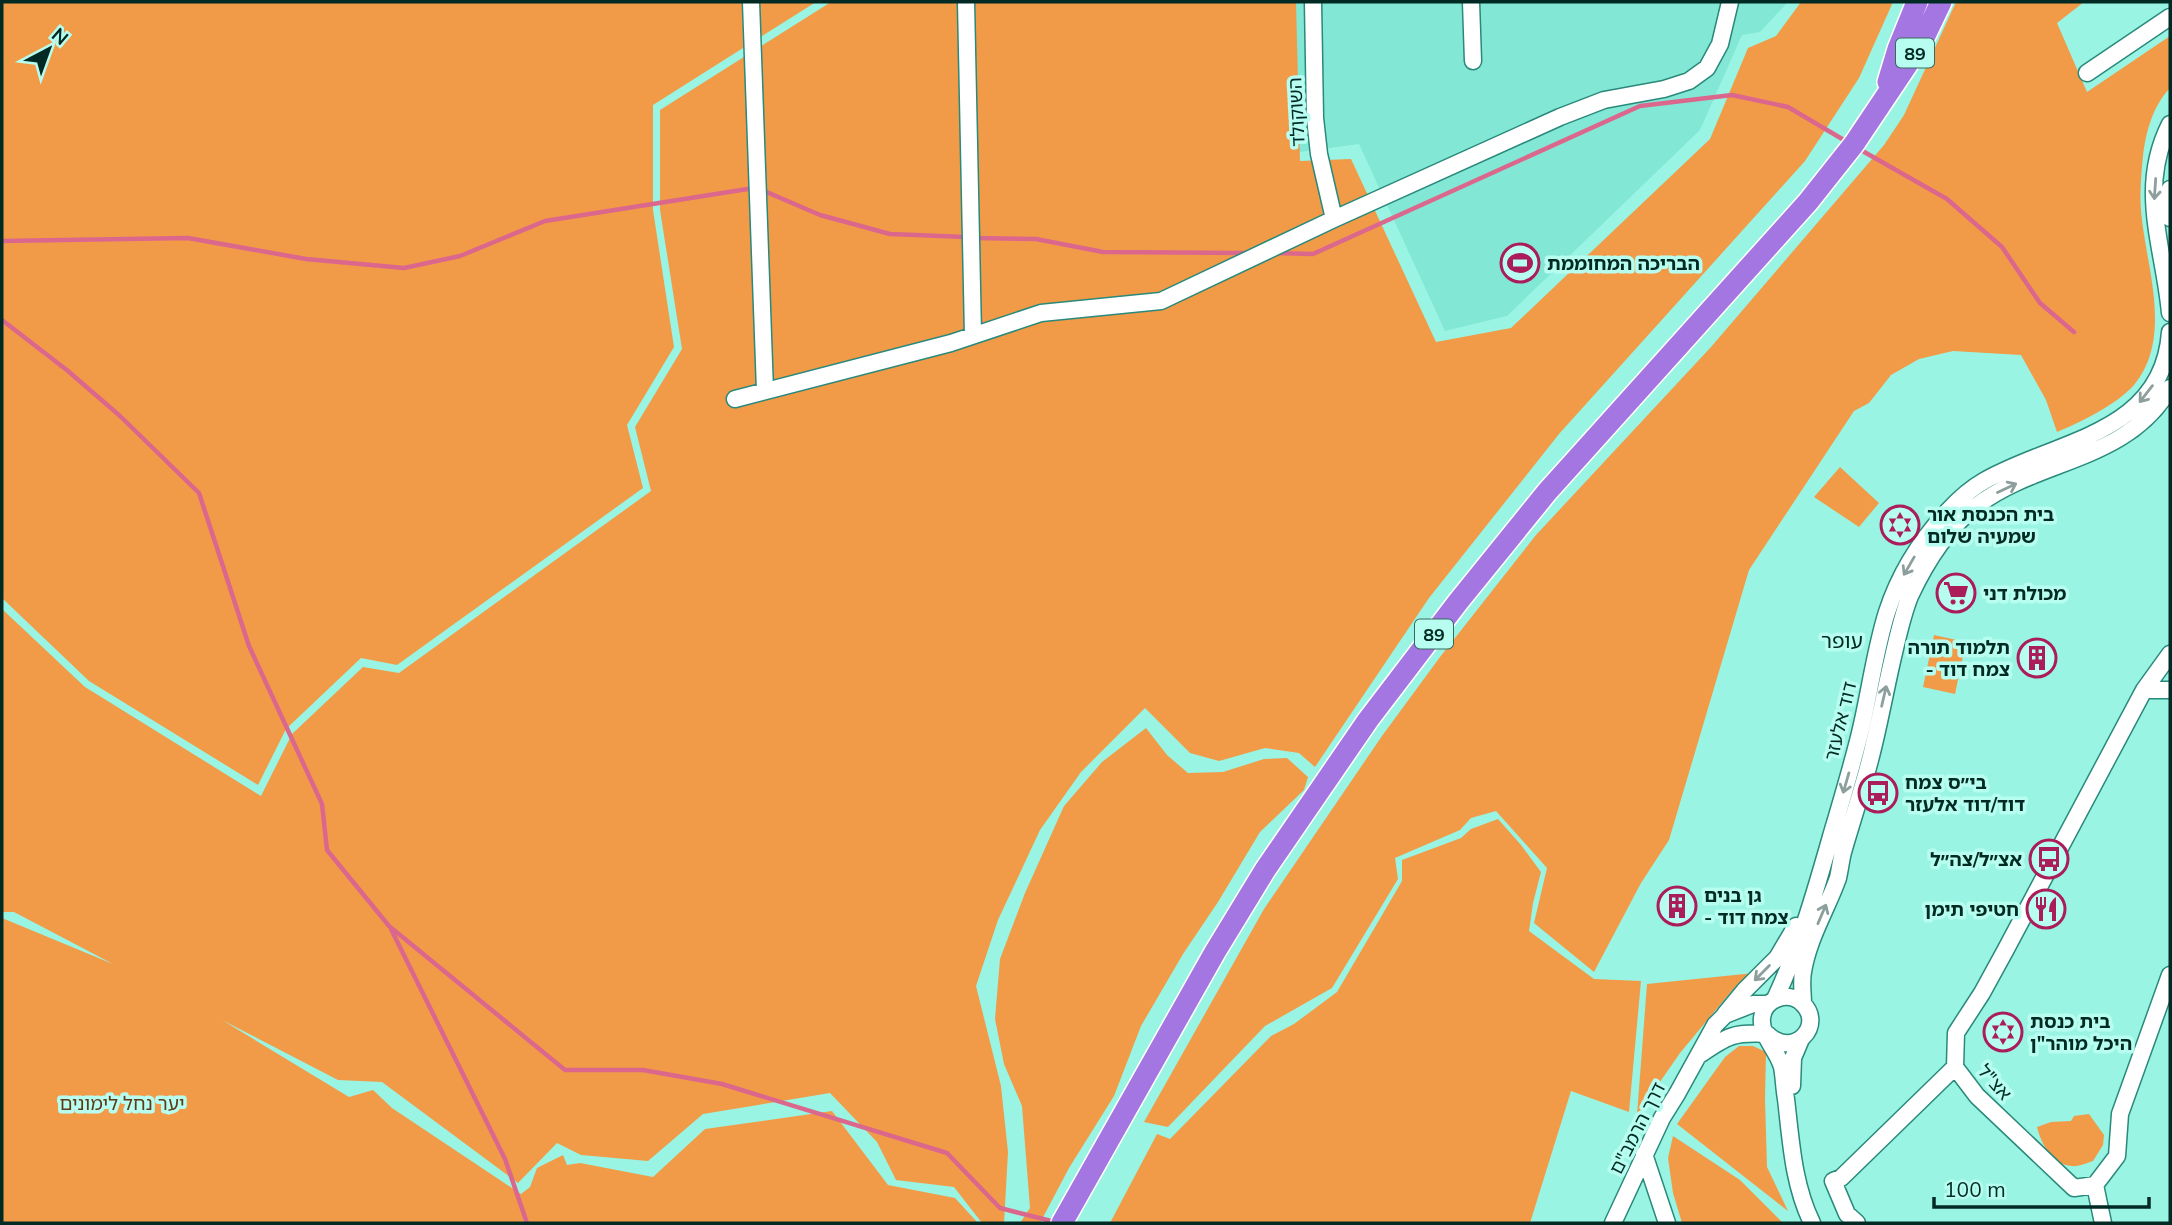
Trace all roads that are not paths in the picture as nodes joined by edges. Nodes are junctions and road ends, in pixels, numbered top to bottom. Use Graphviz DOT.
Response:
graph roads {
  1 [pos="751,2"];
  2 [pos="966,2"];
  3 [pos="1314,2"];
  4 [pos="1471,2"];
  5 [pos="1730,2"];
  6 [pos="1917,2"];
  7 [pos="1941,2"];
  8 [pos="2170,17"];
  9 [pos="1473,61"];
  10 [pos="2087,73"];
  11 [pos="1882,101"];
  12 [pos="2170,124"];
  13 [pos="2170,190"];
  14 [pos="2170,218"];
  15 [pos="1334,219"];
  16 [pos="2170,313"];
  17 [pos="2170,332"];
  18 [pos="973,335"];
  19 [pos="2170,387"];
  20 [pos="765,391"];
  21 [pos="735,399"];
  22 [pos="2170,654"];
  23 [pos="2144,690"];
  24 [pos="2170,690"];
  25 [pos="1821,873"];
  26 [pos="2170,975"];
  27 [pos="1772,1002"];
  28 [pos="1803,1004"];
  29 [pos="1725,1015"];
  30 [pos="1767,1034"];
  31 [pos="1801,1039"];
  32 [pos="1696,1058"];
  33 [pos="1955,1067"];
  34 [pos="1790,1137"];
  35 [pos="1644,1154"];
  36 [pos="2095,1185"];
  37 [pos="1614,1222"];
  38 [pos="1062,1223"];
  39 [pos="1667,1223"];
  40 [pos="1812,1223"];
  41 [pos="1857,1223"];
  42 [pos="2103,1223"];
  1 -- 20 [label="street"];
  2 -- 18 [label="street"];
  3 -- 15 [label="street, השוקולד"];
  4 -- 9 [label="street"];
  5 -- 15 [label="street"];
  6 -- 11 [label="highway, 89"];
  7 -- 11 [label="highway, 89"];
  8 -- 10 [label="street"];
  11 -- 38 [label="highway, 89"];
  12 -- 16 [label="street, one-way"];
  13 -- 14 [label="street"];
  15 -- 18 [label="street"];
  17 -- 25 [label="street, דוד אלעזר, one-way"];
  18 -- 20 [label="street"];
  28 -- 19 [label="street, דוד אלעזר, one-way"];
  20 -- 21 [label="street"];
  22 -- 23 [label="street, אצ\"ל"];
  23 -- 24 [label="street"];
  23 -- 33 [label="street, אצ\"ל"];
  25 -- 27 [label="street, דוד אלעזר"];
  25 -- 29 [label="street, דרך הרמב\"ם, one-way"];
  26 -- 36 [label="street"];
  27 -- 28 [label="street"];
  27 -- 29 [label="street"];
  27 -- 30 [label="street"];
  28 -- 31 [label="street"];
  29 -- 32 [label="street, דרך הרמב\"ם"];
  30 -- 31 [label="street"];
  30 -- 32 [label="street, דרך הרמב\"ם"];
  30 -- 34 [label="street"];
  31 -- 34 [label="street"];
  32 -- 35 [label="street, דרך הרמב\"ם"];
  33 -- 36 [label="street, אצ\"ל"];
  33 -- 41 [label="street"];
  34 -- 40 [label="street"];
  35 -- 37 [label="street, דרך הרמב\"ם"];
  35 -- 39 [label="street"];
  36 -- 42 [label="street"];
}
